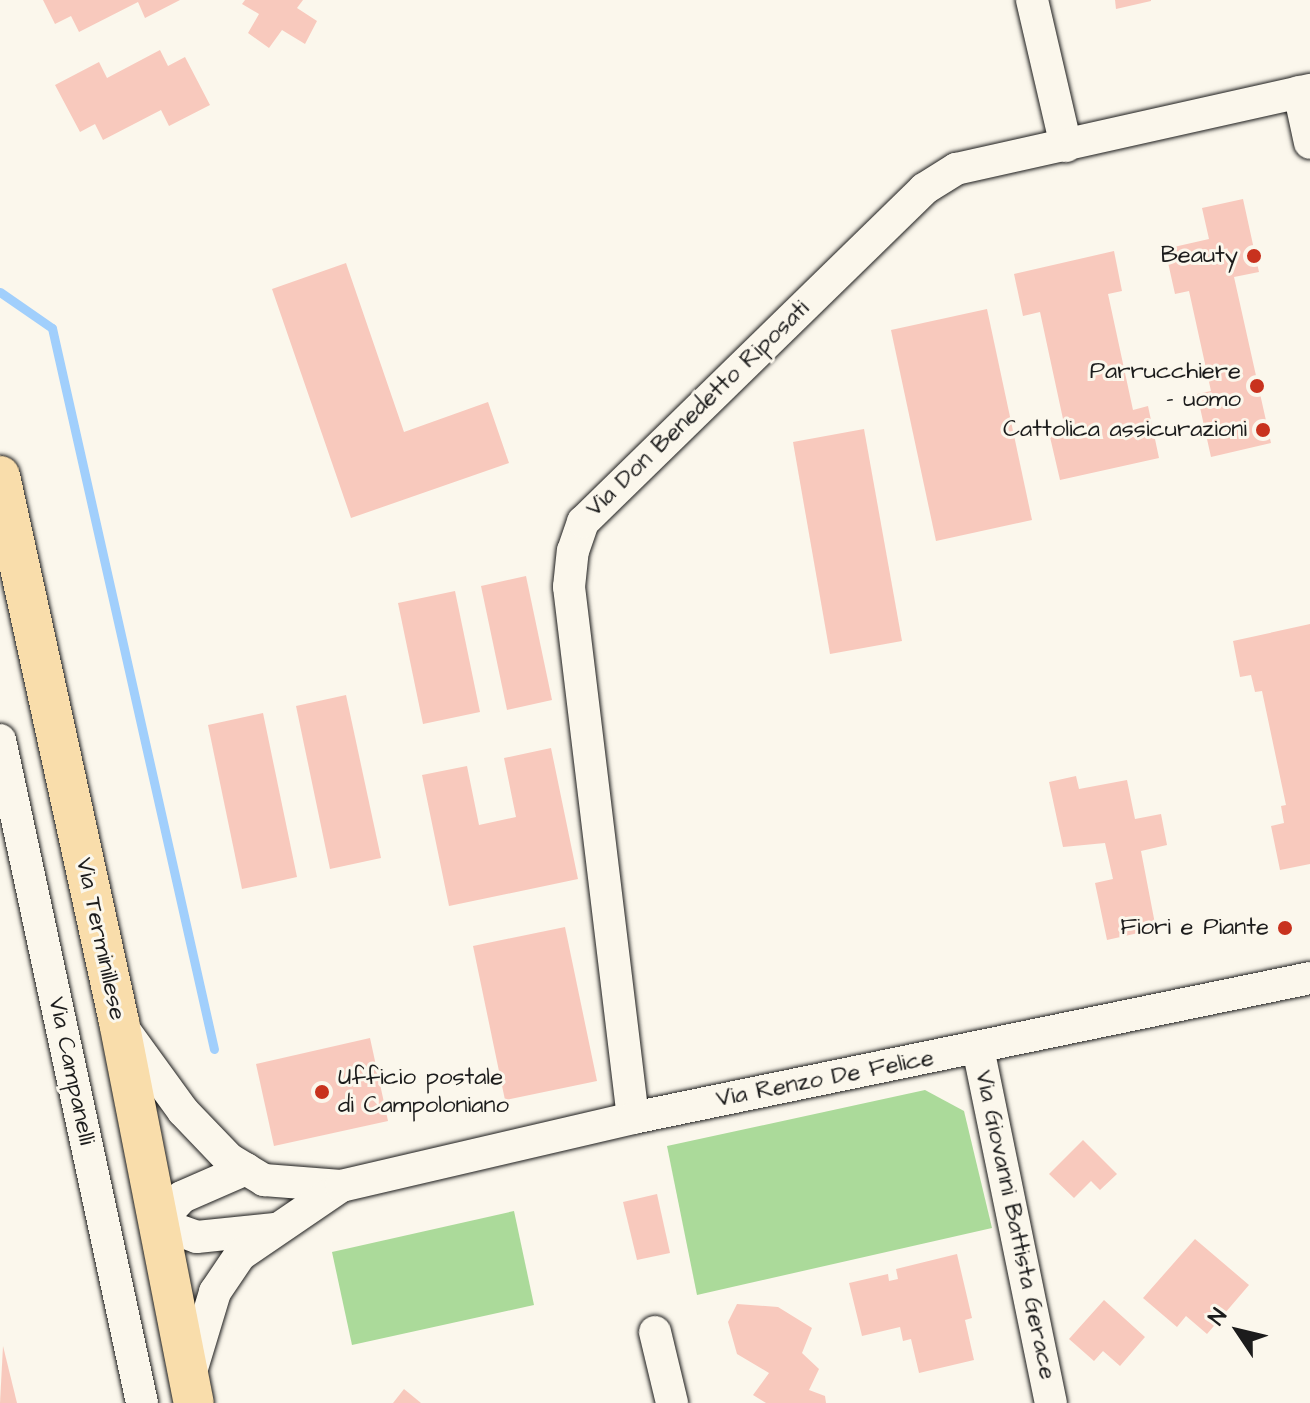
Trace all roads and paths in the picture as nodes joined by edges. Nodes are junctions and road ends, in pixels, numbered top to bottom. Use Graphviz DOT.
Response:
graph roads {
  1 [pos="1032,0"];
  2 [pos="1305,91"];
  3 [pos="1310,143"];
  4 [pos="1066,146"];
  5 [pos="0,476"];
  6 [pos="0,740"];
  7 [pos="13,868"];
  8 [pos="1310,978"];
  9 [pos="119,1022"];
  10 [pos="978,1048"];
  11 [pos="633,1118"];
  12 [pos="246,1169"];
  13 [pos="341,1186"];
  14 [pos="158,1223"];
  15 [pos="277,1229"];
  16 [pos="655,1332"];
  17 [pos="192,1391"];
  18 [pos="142,1403"];
  19 [pos="672,1403"];
  20 [pos="1051,1403"];
  1 -- 4 [label="street"];
  2 -- 3 [label="street"];
  2 -- 4 [label="street, Via Don Benedetto Riposati"];
  4 -- 11 [label="street, Via Don Benedetto Riposati"];
  5 -- 9 [label="main road, Via Terminillese"];
  6 -- 7 [label="street, Via Campanelli"];
  7 -- 18 [label="street, Via Campanelli"];
  8 -- 10 [label="street, Via Renzo De Felice"];
  9 -- 12 [label="street, Via Renzo De Felice"];
  9 -- 14 [label="main road, Via Terminillese"];
  10 -- 11 [label="street, Via Renzo De Felice"];
  10 -- 20 [label="street, Via Giovanni Battista Gerace"];
  11 -- 13 [label="street, Via Renzo De Felice"];
  12 -- 13 [label="street, Via Renzo De Felice"];
  12 -- 14 [label="street"];
  13 -- 15 [label="street, Via Renzo De Felice"];
  14 -- 15 [label="street, Via Renzo De Felice"];
  14 -- 17 [label="main road, Via Terminillese"];
  15 -- 17 [label="street, Via Renzo De Felice"];
  16 -- 19 [label="street"];
}
